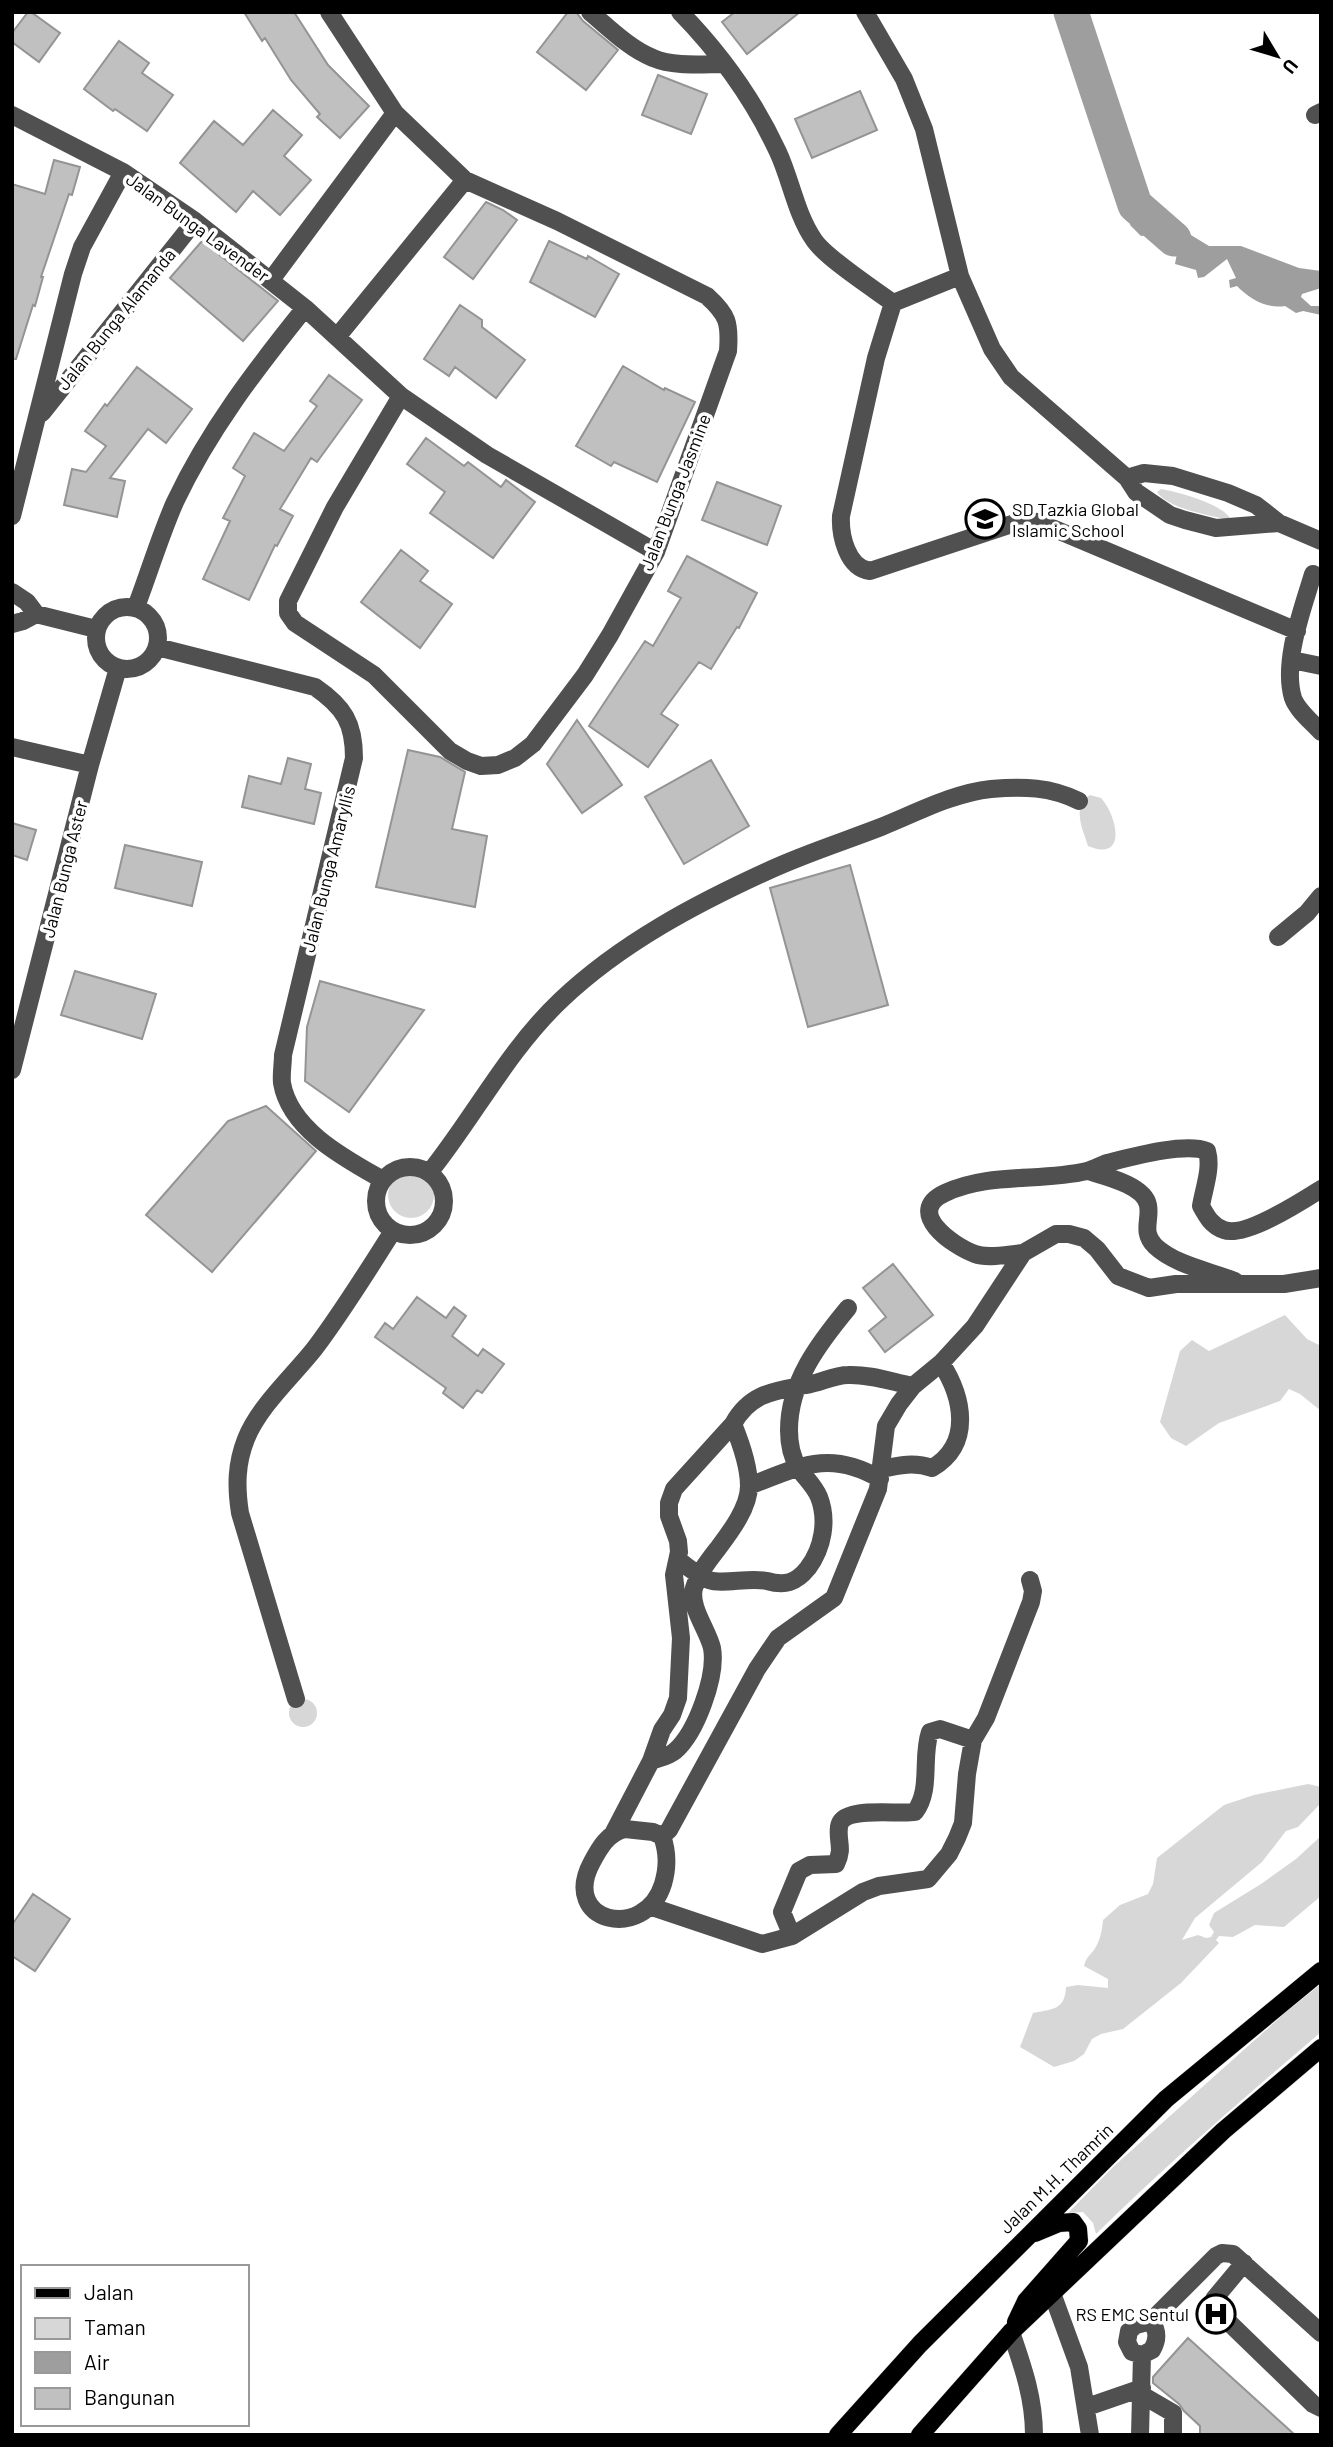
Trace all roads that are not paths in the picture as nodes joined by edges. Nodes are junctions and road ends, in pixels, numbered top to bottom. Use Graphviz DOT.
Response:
graph roads {
  1 [pos="328,12"];
  2 [pos="590,12"];
  3 [pos="680,12"];
  4 [pos="864,12"];
  5 [pos="725,64"];
  6 [pos="395,113"];
  7 [pos="12,115"];
  8 [pos="123,172"];
  9 [pos="465,180"];
  10 [pos="195,221"];
  11 [pos="960,276"];
  12 [pos="271,280"];
  13 [pos="893,303"];
  14 [pos="305,308"];
  15 [pos="337,337"];
  16 [pos="401,396"];
  17 [pos="38,418"];
  18 [pos="1127,478"];
  19 [pos="12,516"];
  20 [pos="1279,523"];
  21 [pos="1321,541"];
  22 [pos="656,552"];
  23 [pos="1314,574"];
  24 [pos="12,592"];
  25 [pos="136,607"];
  26 [pos="36,614"];
  27 [pos="12,624"];
  28 [pos="96,629"];
  29 [pos="1297,631"];
  30 [pos="157,647"];
  31 [pos="1292,660"];
  32 [pos="1321,666"];
  33 [pos="118,668"];
  34 [pos="1321,732"];
  35 [pos="12,747"];
  36 [pos="90,765"];
  37 [pos="1079,801"];
  38 [pos="1321,897"];
  39 [pos="1278,937"];
  40 [pos="12,1070"];
  41 [pos="1088,1171"];
  42 [pos="429,1173"];
  43 [pos="383,1181"];
  44 [pos="1321,1189"];
  45 [pos="393,1231"];
  46 [pos="1023,1253"];
  47 [pos="1187,1264"];
  48 [pos="1321,1278"];
  49 [pos="1176,1284"];
  50 [pos="1247,1285"];
  51 [pos="848,1308"];
  52 [pos="941,1363"];
  53 [pos="799,1385"];
  54 [pos="913,1387"];
  55 [pos="733,1424"];
  56 [pos="798,1466"];
  57 [pos="881,1474"];
  58 [pos="749,1486"];
  59 [pos="678,1560"];
  60 [pos="701,1575"];
  61 [pos="1030,1580"];
  62 [pos="296,1699"];
  63 [pos="974,1740"];
  64 [pos="651,1761"];
  65 [pos="614,1832"];
  66 [pos="662,1836"];
  67 [pos="652,1907"];
  68 [pos="792,1936"];
  69 [pos="1321,1971"];
  70 [pos="1321,2048"];
  71 [pos="1005,2257"];
  72 [pos="1244,2263"];
  73 [pos="1052,2293"];
  74 [pos="1151,2321"];
  75 [pos="1011,2332"];
  76 [pos="1321,2333"];
  77 [pos="1142,2355"];
  78 [pos="1142,2391"];
  79 [pos="1087,2407"];
  80 [pos="1321,2408"];
  81 [pos="838,2435"];
  82 [pos="920,2435"];
  83 [pos="1034,2435"];
  84 [pos="1090,2435"];
  85 [pos="1140,2435"];
  86 [pos="1173,2435"];
  1 -- 6 [label="street"];
  2 -- 5 [label="street"];
  3 -- 5 [label="street"];
  4 -- 11 [label="street"];
  5 -- 13 [label="street"];
  6 -- 9 [label="street"];
  6 -- 12 [label="street"];
  7 -- 8 [label="street, Jalan Bunga Lavender"];
  8 -- 10 [label="street, Jalan Bunga Lavender"];
  8 -- 17 [label="street, Jalan Bunga Alamanda"];
  9 -- 15 [label="street"];
  9 -- 22 [label="street, Jalan Bunga Jasmine"];
  10 -- 12 [label="street, Jalan Bunga Lavender"];
  10 -- 17 [label="street, Jalan Bunga Alamanda"];
  11 -- 13 [label="street"];
  11 -- 18 [label="street"];
  12 -- 14 [label="street, Jalan Bunga Lavender"];
  13 -- 29 [label="street"];
  14 -- 15 [label="street, Jalan Bunga Lavender"];
  14 -- 25 [label="street"];
  15 -- 16 [label="street, Jalan Bunga Lavender"];
  16 -- 22 [label="street, Jalan Bunga Lavender"];
  16 -- 22 [label="street, Jalan Bunga Jasmine"];
  17 -- 19 [label="street, Jalan Bunga Alamanda"];
  18 -- 20 [label="street"];
  18 -- 20 [label="street"];
  20 -- 21 [label="street"];
  23 -- 29 [label="street"];
  24 -- 26 [label="street"];
  25 -- 28 [label="street"];
  25 -- 30 [label="street"];
  26 -- 27 [label="street"];
  26 -- 28 [label="street"];
  28 -- 33 [label="street"];
  29 -- 31 [label="street"];
  30 -- 33 [label="street"];
  30 -- 43 [label="street, Jalan Bunga Amaryllis"];
  31 -- 32 [label="street"];
  31 -- 34 [label="street"];
  33 -- 36 [label="street, Jalan Bunga Aster"];
  35 -- 36 [label="street"];
  36 -- 40 [label="street, Jalan Bunga Aster"];
  37 -- 42 [label="street"];
  38 -- 39 [label="street"];
  41 -- 44 [label="street"];
  41 -- 46 [label="street"];
  41 -- 47 [label="street"];
  42 -- 43 [label="street"];
  42 -- 45 [label="street"];
  43 -- 45 [label="street"];
  45 -- 62 [label="street"];
  46 -- 49 [label="street"];
  46 -- 52 [label="street"];
  47 -- 49 [label="street"];
  47 -- 50 [label="street"];
  48 -- 50 [label="street"];
  49 -- 50 [label="street"];
  51 -- 53 [label="street"];
  52 -- 54 [label="street"];
  52 -- 57 [label="street"];
  53 -- 54 [label="street"];
  53 -- 55 [label="street"];
  53 -- 56 [label="street"];
  54 -- 57 [label="street"];
  55 -- 58 [label="street"];
  55 -- 59 [label="street"];
  56 -- 57 [label="street"];
  56 -- 58 [label="street"];
  56 -- 60 [label="street"];
  57 -- 66 [label="street"];
  58 -- 60 [label="street"];
  59 -- 60 [label="street"];
  59 -- 64 [label="street"];
  60 -- 64 [label="street"];
  61 -- 63 [label="street"];
  63 -- 68 [label="street"];
  63 -- 68 [label="street"];
  64 -- 65 [label="street"];
  65 -- 66 [label="street"];
  65 -- 67 [label="street"];
  66 -- 67 [label="street"];
  67 -- 68 [label="street"];
  69 -- 71 [label="main road, Jalan M.H. Thamrin"];
  70 -- 73 [label="main road"];
  71 -- 75 [label="main road"];
  71 -- 81 [label="main road, Jalan M.H. Thamrin"];
  72 -- 74 [label="street"];
  72 -- 76 [label="street"];
  72 -- 80 [label="street"];
  73 -- 75 [label="main road"];
  73 -- 79 [label="street"];
  74 -- 77 [label="street"];
  74 -- 77 [label="street"];
  75 -- 82 [label="main road"];
  75 -- 83 [label="street"];
  77 -- 78 [label="street"];
  78 -- 79 [label="street"];
  78 -- 85 [label="street"];
  78 -- 86 [label="street"];
  79 -- 84 [label="street"];
}
